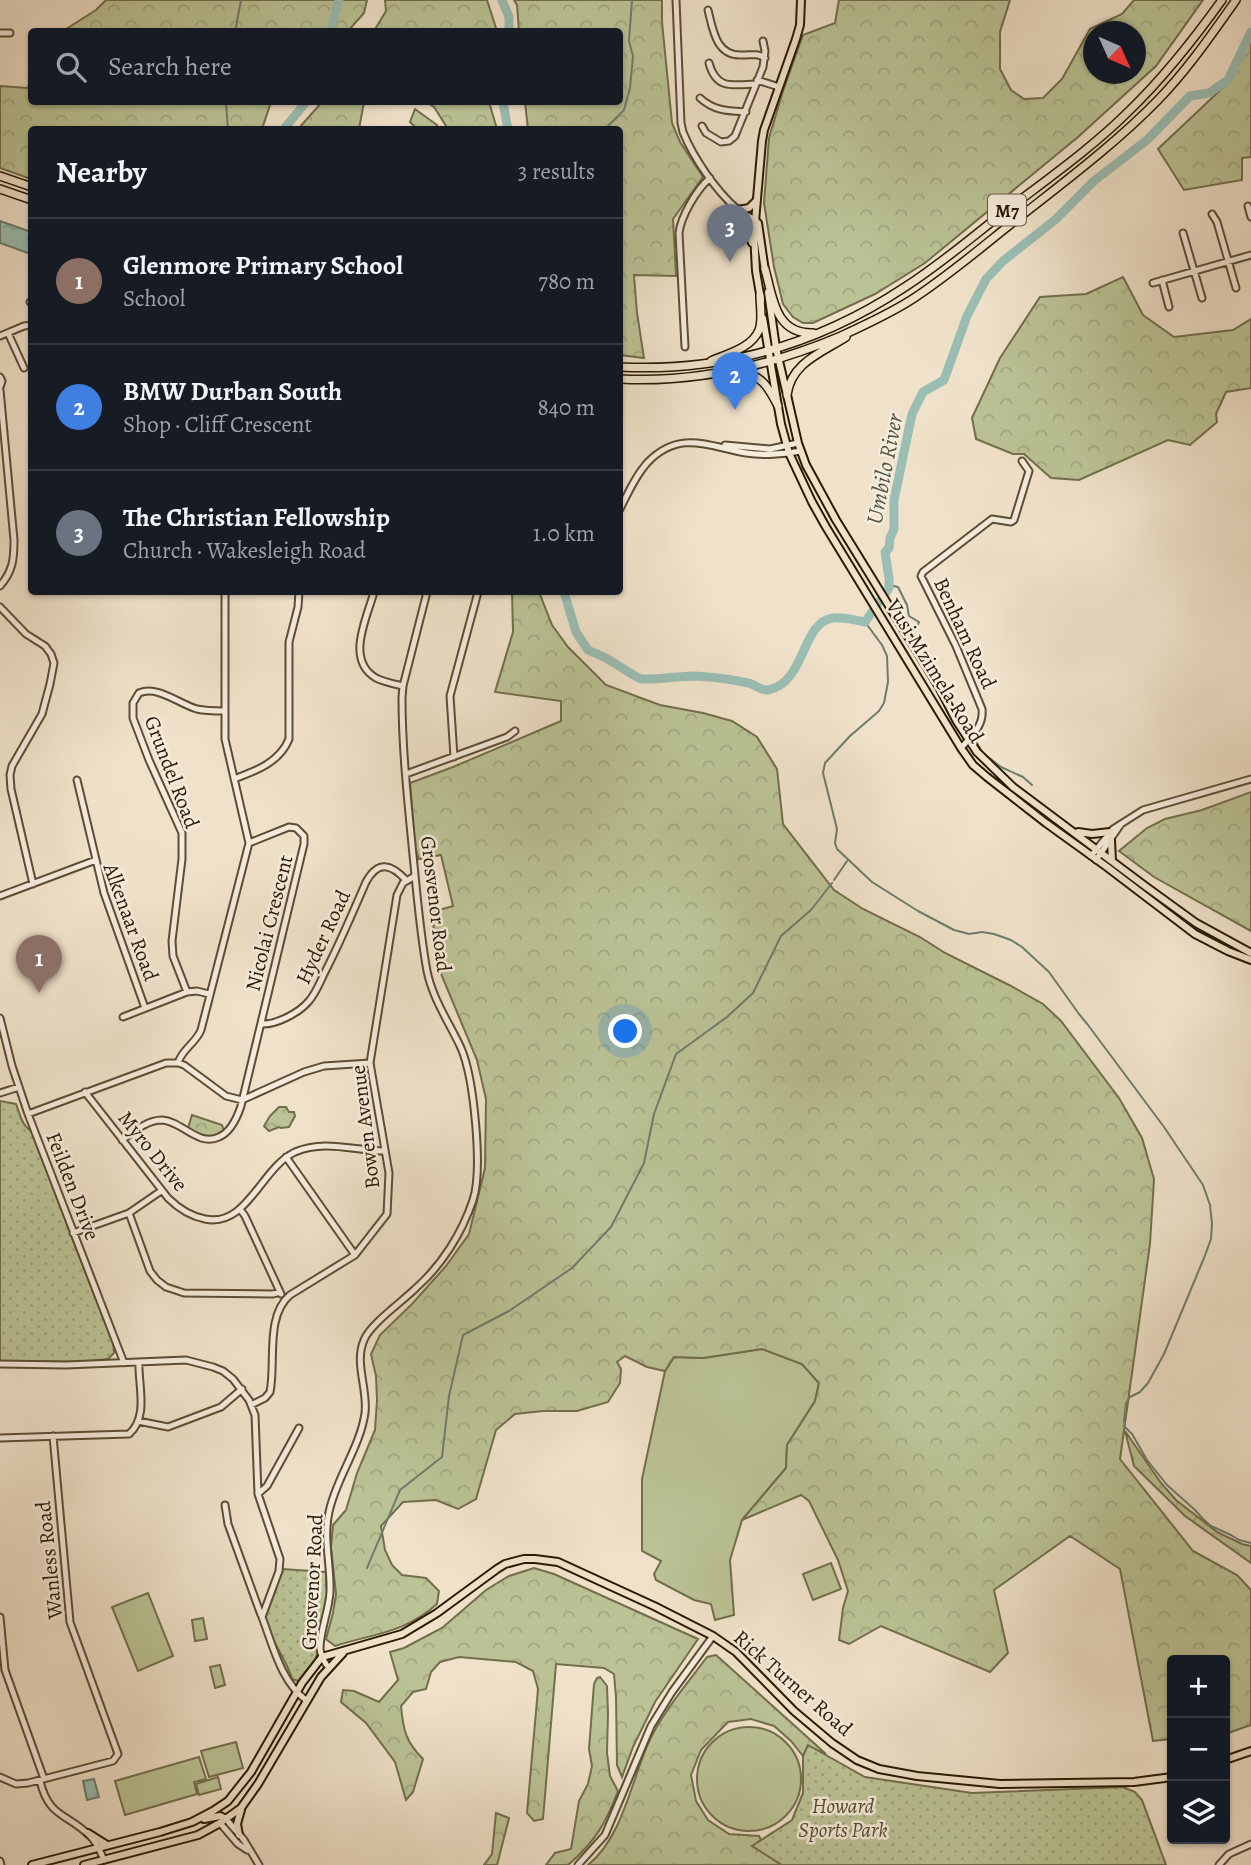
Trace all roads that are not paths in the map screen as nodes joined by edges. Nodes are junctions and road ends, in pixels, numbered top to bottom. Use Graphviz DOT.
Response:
graph roads {
  1 [pos="676,0"];
  2 [pos="801,0"];
  3 [pos="1222,0"];
  4 [pos="1236,0"];
  5 [pos="708,10"];
  6 [pos="0,33"];
  7 [pos="10,33"];
  8 [pos="763,41"];
  9 [pos="765,58"];
  10 [pos="709,63"];
  11 [pos="756,82"];
  12 [pos="779,87"];
  13 [pos="700,99"];
  14 [pos="746,112"];
  15 [pos="702,127"];
  16 [pos="0,176"];
  17 [pos="710,178"];
  18 [pos="28,186"];
  19 [pos="0,189"];
  20 [pos="28,199"];
  21 [pos="757,200"];
  22 [pos="1248,206"];
  23 [pos="740,211"];
  24 [pos="1212,214"];
  25 [pos="1251,216"];
  26 [pos="756,218"];
  27 [pos="1183,233"];
  28 [pos="754,255"];
  29 [pos="1251,255"];
  30 [pos="1228,261"];
  31 [pos="765,269"];
  32 [pos="1195,271"];
  33 [pos="1162,280"];
  34 [pos="1153,283"];
  35 [pos="1236,288"];
  36 [pos="760,295"];
  37 [pos="1202,298"];
  38 [pos="1169,307"];
  39 [pos="868,324"];
  40 [pos="28,325"];
  41 [pos="8,332"];
  42 [pos="821,333"];
  43 [pos="0,336"];
  44 [pos="685,347"];
  45 [pos="772,350"];
  46 [pos="779,359"];
  47 [pos="770,362"];
  48 [pos="701,365"];
  49 [pos="623,367"];
  50 [pos="24,368"];
  51 [pos="718,374"];
  52 [pos="623,379"];
  53 [pos="0,384"];
  54 [pos="787,395"];
  55 [pos="778,406"];
  56 [pos="800,447"];
  57 [pos="788,449"];
  58 [pos="1022,461"];
  59 [pos="623,504"];
  60 [pos="0,586"];
  61 [pos="225,595"];
  62 [pos="299,595"];
  63 [pos="373,595"];
  64 [pos="426,595"];
  65 [pos="477,595"];
  66 [pos="0,607"];
  67 [pos="403,686"];
  68 [pos="225,711"];
  69 [pos="515,730"];
  70 [pos="968,740"];
  71 [pos="961,748"];
  72 [pos="454,757"];
  73 [pos="406,774"];
  74 [pos="234,779"];
  75 [pos="1251,779"];
  76 [pos="77,780"];
  77 [pos="1121,824"];
  78 [pos="1072,831"];
  79 [pos="1111,832"];
  80 [pos="1111,840"];
  81 [pos="249,843"];
  82 [pos="1099,851"];
  83 [pos="1094,858"];
  84 [pos="96,860"];
  85 [pos="1112,861"];
  86 [pos="415,876"];
  87 [pos="406,880"];
  88 [pos="33,884"];
  89 [pos="0,896"];
  90 [pos="1251,953"];
  91 [pos="1251,960"];
  92 [pos="187,992"];
  93 [pos="209,994"];
  94 [pos="145,1008"];
  95 [pos="123,1017"];
  96 [pos="0,1018"];
  97 [pos="261,1024"];
  98 [pos="178,1063"];
  99 [pos="370,1063"];
  100 [pos="19,1087"];
  101 [pos="85,1092"];
  102 [pos="0,1093"];
  103 [pos="242,1100"];
  104 [pos="28,1114"];
  105 [pos="122,1140"];
  106 [pos="386,1150"];
  107 [pos="286,1157"];
  108 [pos="162,1191"];
  109 [pos="240,1209"];
  110 [pos="129,1213"];
  111 [pos="74,1233"];
  112 [pos="355,1255"];
  113 [pos="280,1292"];
  114 [pos="285,1299"];
  115 [pos="124,1363"];
  116 [pos="139,1363"];
  117 [pos="0,1364"];
  118 [pos="242,1390"];
  119 [pos="251,1405"];
  120 [pos="138,1421"];
  121 [pos="299,1428"];
  122 [pos="53,1436"];
  123 [pos="0,1438"];
  124 [pos="258,1494"];
  125 [pos="225,1505"];
  126 [pos="267,1601"];
  127 [pos="256,1602"];
  128 [pos="0,1617"];
  129 [pos="262,1617"];
  130 [pos="712,1636"];
  131 [pos="344,1652"];
  132 [pos="322,1657"];
  133 [pos="329,1668"];
  134 [pos="296,1693"];
  135 [pos="307,1701"];
  136 [pos="1251,1751"];
  137 [pos="1230,1758"];
  138 [pos="0,1777"];
  139 [pos="1167,1778"];
  140 [pos="42,1780"];
  141 [pos="228,1801"];
  142 [pos="242,1808"];
  143 [pos="222,1819"];
  144 [pos="192,1822"];
  145 [pos="88,1833"];
  146 [pos="239,1835"];
  147 [pos="1251,1844"];
  148 [pos="107,1845"];
  149 [pos="98,1847"];
  150 [pos="250,1852"];
  151 [pos="104,1860"];
  152 [pos="48,1863"];
  153 [pos="32,1865"];
  154 [pos="84,1865"];
  155 [pos="259,1865"];
  156 [pos="578,1865"];
  157 [pos="1219,1865"];
  1 -- 17 [label="street"];
  2 -- 12 [label="main road"];
  3 -- 42 [label="highway, M7"];
  4 -- 39 [label="highway, M7"];
  5 -- 9 [label="street"];
  6 -- 7 [label="street"];
  8 -- 9 [label="street"];
  9 -- 11 [label="street"];
  10 -- 11 [label="street"];
  11 -- 12 [label="street"];
  11 -- 14 [label="street"];
  12 -- 21 [label="main road"];
  13 -- 14 [label="street"];
  14 -- 15 [label="street"];
  16 -- 18 [label="highway"];
  17 -- 23 [label="street"];
  17 -- 44 [label="street"];
  19 -- 20 [label="highway"];
  21 -- 23 [label="main road"];
  21 -- 26 [label="main road"];
  22 -- 25 [label="street"];
  23 -- 26 [label="street"];
  23 -- 28 [label="main road"];
  24 -- 30 [label="street"];
  26 -- 28 [label="main road"];
  26 -- 31 [label="main road"];
  27 -- 32 [label="street"];
  28 -- 36 [label="main road"];
  29 -- 30 [label="street"];
  30 -- 32 [label="street"];
  30 -- 35 [label="street"];
  31 -- 42 [label="highway"];
  31 -- 45 [label="main road"];
  32 -- 33 [label="street"];
  32 -- 37 [label="street"];
  33 -- 34 [label="street"];
  33 -- 38 [label="street"];
  36 -- 45 [label="main road"];
  36 -- 48 [label="highway"];
  39 -- 46 [label="highway, M7"];
  39 -- 54 [label="highway"];
  40 -- 41 [label="street"];
  41 -- 43 [label="street"];
  41 -- 50 [label="street"];
  42 -- 45 [label="highway, M7"];
  45 -- 46 [label="main road, Vusi Mzimela Road"];
  45 -- 47 [label="main road, Vusi Mzimela Road"];
  45 -- 48 [label="highway, M7"];
  46 -- 47 [label="highway, M7"];
  46 -- 54 [label="main road, Vusi Mzimela Road"];
  47 -- 51 [label="highway, M7"];
  47 -- 55 [label="main road, Vusi Mzimela Road"];
  48 -- 49 [label="highway, M7"];
  51 -- 52 [label="highway, M7"];
  51 -- 55 [label="highway"];
  53 -- 60 [label="street"];
  54 -- 56 [label="main road, Vusi Mzimela Road"];
  55 -- 57 [label="main road, Vusi Mzimela Road"];
  56 -- 57 [label="street"];
  56 -- 70 [label="main road, Vusi Mzimela Road"];
  57 -- 59 [label="street"];
  57 -- 71 [label="main road, Vusi Mzimela Road"];
  58 -- 70 [label="street, Benham Road"];
  61 -- 68 [label="street"];
  62 -- 74 [label="street"];
  63 -- 67 [label="street"];
  64 -- 67 [label="street, Grosvenor Road"];
  65 -- 72 [label="street"];
  66 -- 88 [label="street"];
  67 -- 73 [label="street, Grosvenor Road"];
  68 -- 74 [label="street"];
  68 -- 92 [label="street, Grundel Road"];
  69 -- 72 [label="street"];
  70 -- 71 [label="street, Benham Road"];
  70 -- 78 [label="main road, Vusi Mzimela Road"];
  71 -- 83 [label="main road, Vusi Mzimela Road"];
  72 -- 73 [label="street"];
  73 -- 86 [label="street, Grosvenor Road"];
  74 -- 81 [label="street"];
  75 -- 77 [label="street"];
  76 -- 84 [label="street"];
  77 -- 79 [label="street"];
  77 -- 80 [label="street"];
  78 -- 79 [label="main road"];
  78 -- 82 [label="main road, Vusi Mzimela Road"];
  79 -- 82 [label="street"];
  80 -- 82 [label="street"];
  80 -- 85 [label="main road"];
  81 -- 93 [label="street, Nicolai Crescent"];
  81 -- 97 [label="street, Nicolai Crescent"];
  82 -- 83 [label="street"];
  82 -- 85 [label="main road, Vusi Mzimela Road"];
  83 -- 91 [label="main road, Vusi Mzimela Road"];
  84 -- 88 [label="street, Alkenaar Road"];
  84 -- 94 [label="street, Alkenaar Road"];
  85 -- 90 [label="main road, Vusi Mzimela Road"];
  86 -- 87 [label="street"];
  86 -- 132 [label="street, Grosvenor Road"];
  87 -- 97 [label="street, Hyder Road"];
  87 -- 99 [label="street, Bowen Avenue"];
  88 -- 89 [label="street, Alkenaar Road"];
  92 -- 93 [label="street"];
  92 -- 94 [label="street"];
  93 -- 98 [label="street, Nicolai Crescent"];
  94 -- 95 [label="street"];
  96 -- 100 [label="street, Feilden Drive"];
  97 -- 103 [label="street, Nicolai Crescent"];
  98 -- 101 [label="street"];
  98 -- 103 [label="street"];
  99 -- 103 [label="street"];
  99 -- 106 [label="street, Bowen Avenue"];
  100 -- 102 [label="street"];
  100 -- 104 [label="street, Feilden Drive"];
  101 -- 104 [label="street"];
  101 -- 105 [label="street, Myro Drive"];
  103 -- 105 [label="street, Nicolai Crescent"];
  104 -- 111 [label="street, Feilden Drive"];
  105 -- 108 [label="street, Myro Drive"];
  106 -- 107 [label="street"];
  106 -- 112 [label="street, Bowen Avenue"];
  107 -- 109 [label="street"];
  107 -- 112 [label="street"];
  108 -- 109 [label="street, Myro Drive"];
  108 -- 110 [label="street"];
  109 -- 113 [label="street"];
  110 -- 111 [label="street"];
  110 -- 113 [label="street"];
  111 -- 115 [label="street, Feilden Drive"];
  112 -- 114 [label="street, Bowen Avenue"];
  113 -- 114 [label="street"];
  114 -- 119 [label="street"];
  115 -- 116 [label="street"];
  115 -- 117 [label="street"];
  116 -- 118 [label="street"];
  116 -- 120 [label="street"];
  118 -- 119 [label="street"];
  118 -- 120 [label="street"];
  119 -- 124 [label="street"];
  120 -- 122 [label="street"];
  121 -- 124 [label="street"];
  122 -- 123 [label="street"];
  122 -- 140 [label="street, Wanless Road"];
  124 -- 126 [label="street"];
  125 -- 127 [label="street"];
  126 -- 127 [label="street"];
  126 -- 129 [label="street"];
  127 -- 129 [label="street"];
  128 -- 140 [label="street"];
  129 -- 134 [label="street"];
  130 -- 131 [label="main road, Rick Turner Road"];
  130 -- 139 [label="main road, Rick Turner Road"];
  130 -- 156 [label="street"];
  131 -- 132 [label="main road, Rick Turner Road"];
  131 -- 133 [label="main road, Rick Turner Road"];
  132 -- 133 [label="street, Grosvenor Road"];
  132 -- 134 [label="main road"];
  133 -- 135 [label="main road, Rick Turner Road"];
  134 -- 135 [label="street"];
  134 -- 141 [label="main road"];
  135 -- 142 [label="main road, Rick Turner Road"];
  136 -- 137 [label="main road"];
  138 -- 140 [label="street"];
  140 -- 145 [label="street"];
  141 -- 143 [label="main road"];
  141 -- 144 [label="main road"];
  142 -- 143 [label="main road, Rick Turner Road"];
  142 -- 146 [label="main road"];
  143 -- 144 [label="main road"];
  143 -- 146 [label="street"];
  143 -- 150 [label="street"];
  143 -- 151 [label="main road, Rick Turner Road"];
  144 -- 148 [label="main road"];
  145 -- 148 [label="main road"];
  145 -- 149 [label="street"];
  146 -- 150 [label="street"];
  147 -- 157 [label="street"];
  148 -- 149 [label="main road"];
  149 -- 151 [label="street"];
  149 -- 152 [label="main road"];
  150 -- 155 [label="street"];
  151 -- 154 [label="main road, Rick Turner Road"];
  152 -- 153 [label="main road"];
}
